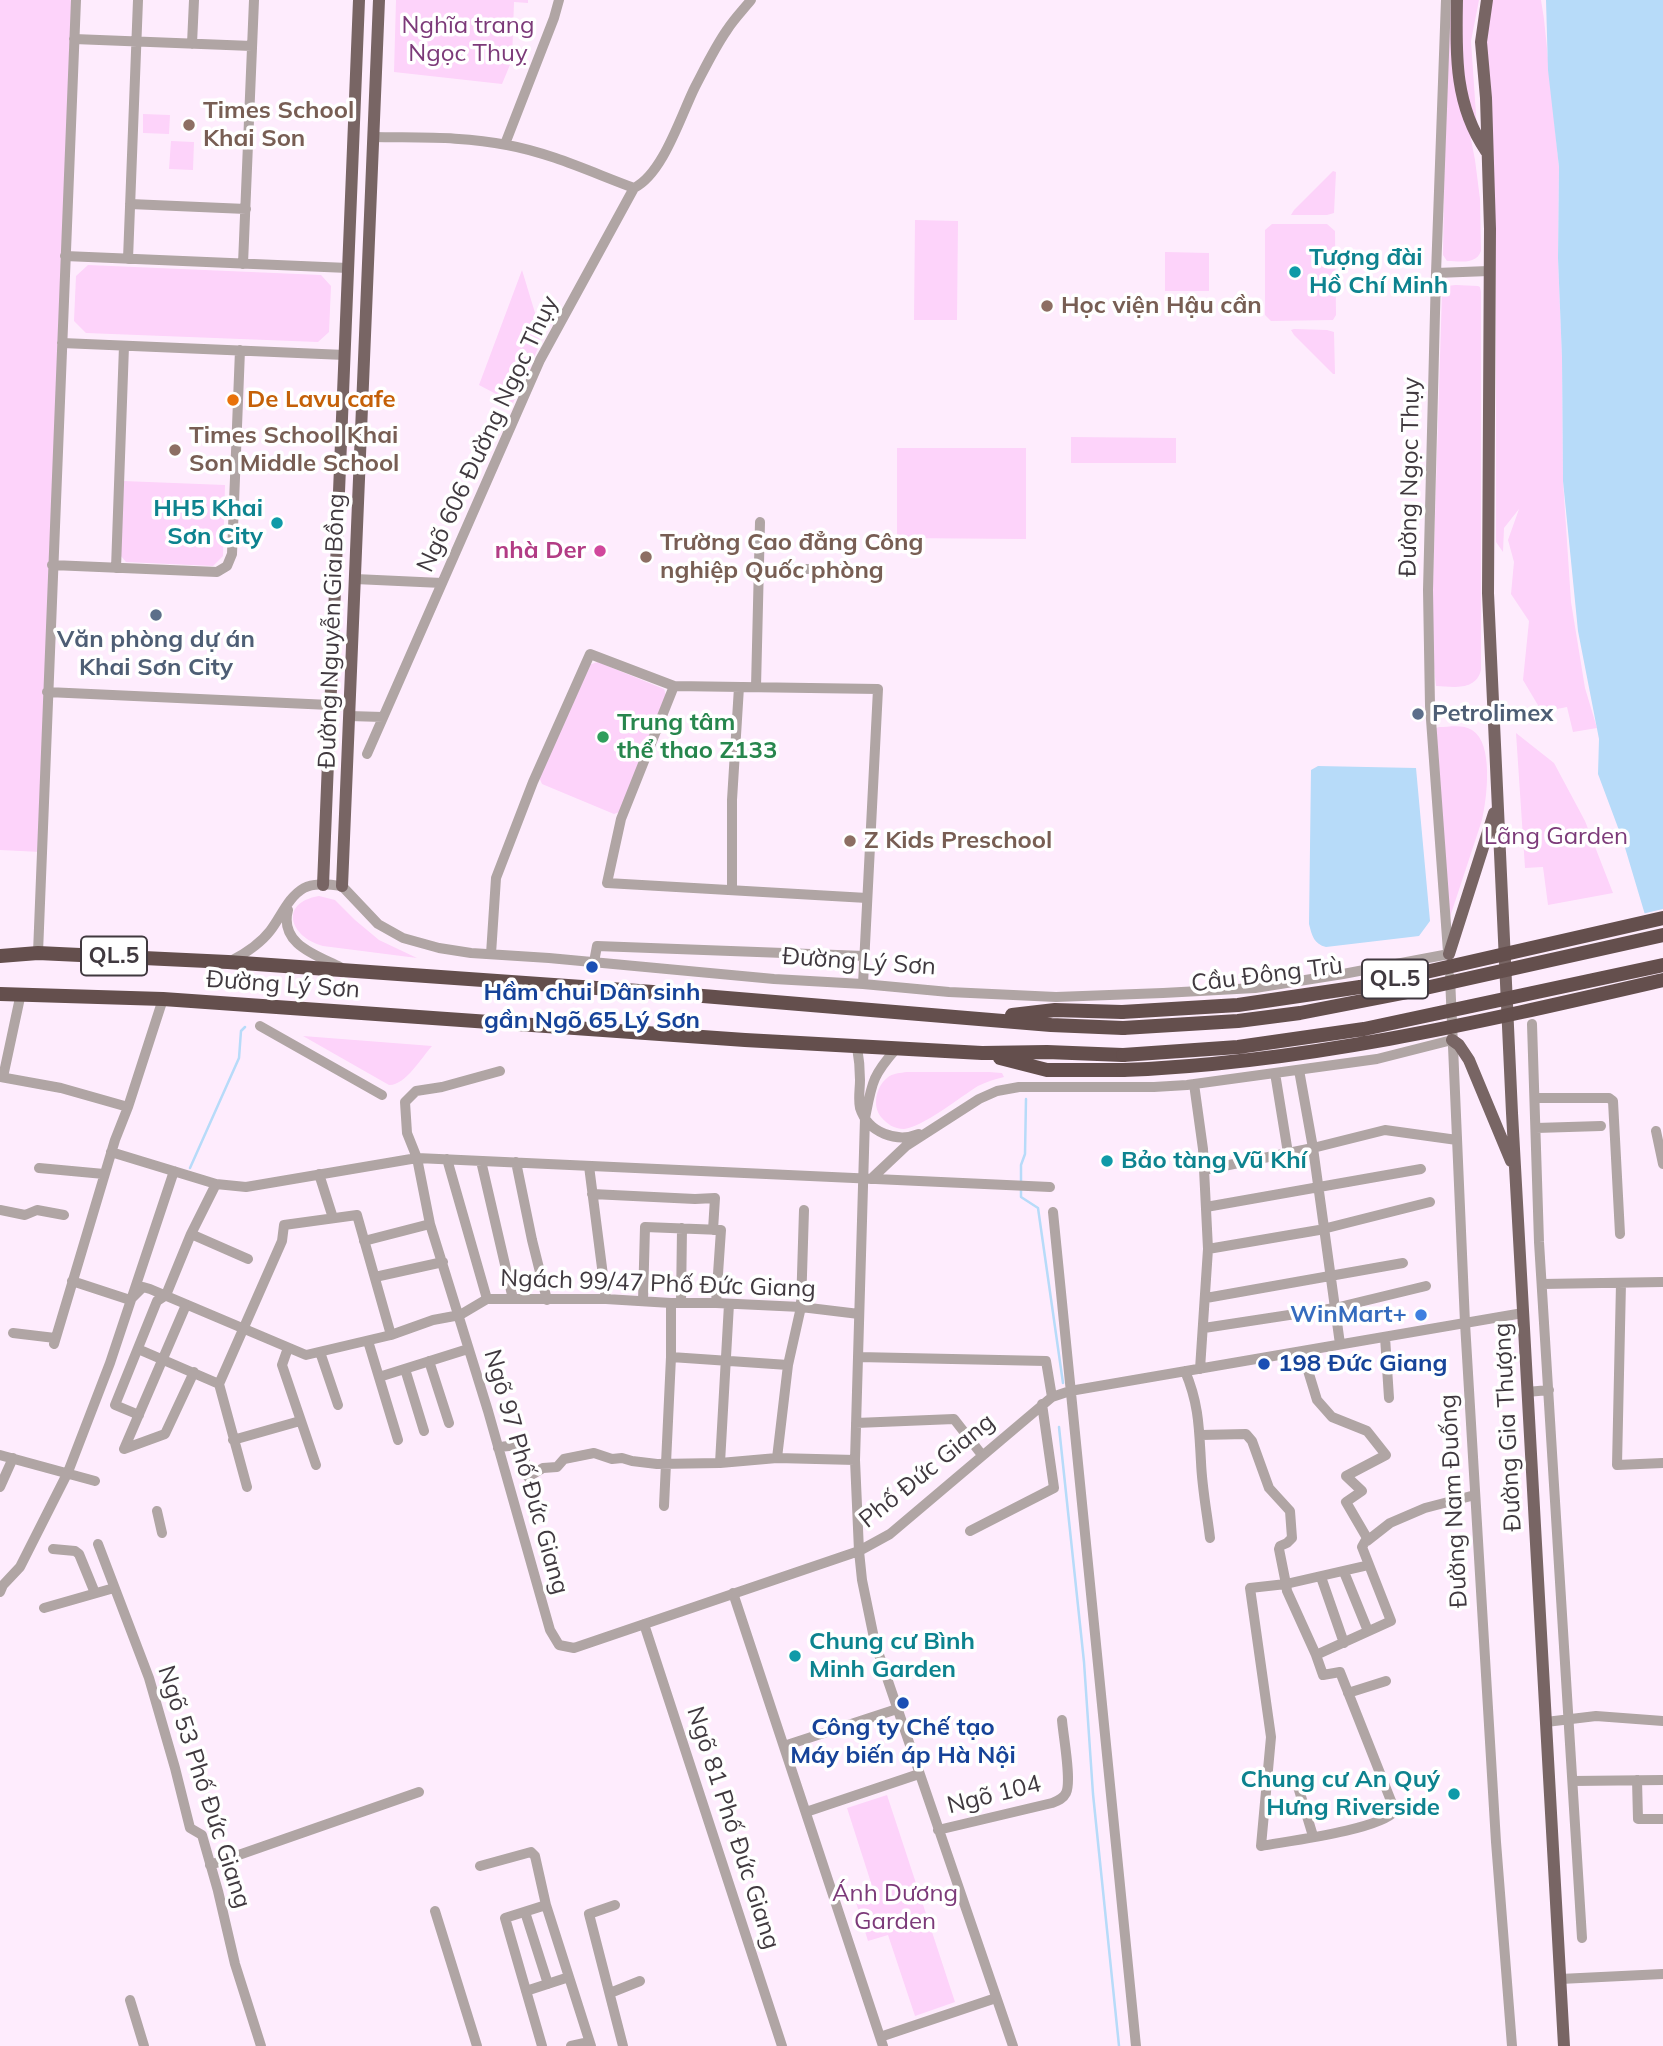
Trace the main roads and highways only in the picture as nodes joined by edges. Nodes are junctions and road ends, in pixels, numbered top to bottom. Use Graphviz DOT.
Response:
graph roads {
  1 [pos="359,0"];
  2 [pos="379,0"];
  3 [pos="1457,0"];
  4 [pos="1487,0"];
  5 [pos="1487,152"];
  6 [pos="348,268"];
  7 [pos="368,269"];
  8 [pos="345,355"];
  9 [pos="364,355"];
  10 [pos="330,705"];
  11 [pos="349,716"];
  12 [pos="1497,806"];
  13 [pos="323,885"];
  14 [pos="342,886"];
  15 [pos="1663,918"];
  16 [pos="1663,935"];
  17 [pos="1449,954"];
  18 [pos="0,956"];
  19 [pos="1663,965"];
  20 [pos="1663,980"];
  21 [pos="0,994"];
  22 [pos="1122,1012"];
  23 [pos="981,1018"];
  24 [pos="1123,1028"];
  25 [pos="1452,1040"];
  26 [pos="1123,1062"];
  27 [pos="1515,1172"];
  28 [pos="1564,2046"];
  1 -- 6 [label="main road, Đường Nguyễn Gia Bồng"];
  2 -- 7 [label="main road, Đường Nguyễn Gia Bồng"];
  3 -- 5 [label="main road"];
  4 -- 5 [label="main road"];
  5 -- 12 [label="main road"];
  6 -- 7 [label="main road"];
  6 -- 8 [label="main road, Đường Nguyễn Gia Bồng"];
  7 -- 9 [label="main road, Đường Nguyễn Gia Bồng"];
  8 -- 9 [label="main road"];
  8 -- 10 [label="main road, Đường Nguyễn Gia Bồng"];
  9 -- 11 [label="main road, Đường Nguyễn Gia Bồng"];
  10 -- 11 [label="main road"];
  10 -- 13 [label="main road, Đường Nguyễn Gia Bồng"];
  11 -- 14 [label="main road, Đường Nguyễn Gia Bồng"];
  12 -- 17 [label="main road"];
  12 -- 27 [label="main road, Đường Gia Thượng"];
  15 -- 22 [label="highway, Cầu Đông Trù / QL.5, bridge"];
  16 -- 24 [label="highway, Cầu Đông Trù / QL.5, bridge"];
  18 -- 23 [label="highway, Đường Lý Sơn / QL.5"];
  19 -- 26 [label="highway, QL.5, bridge"];
  20 -- 26 [label="highway, QL.5, bridge"];
  21 -- 26 [label="highway, Đường Lý Sơn / QL.5"];
  22 -- 23 [label="highway, Đường Lý Sơn"];
  23 -- 24 [label="highway, Đường Lý Sơn / QL.5"];
  25 -- 27 [label="main road"];
  27 -- 28 [label="main road, Đường Gia Thượng"];
}
